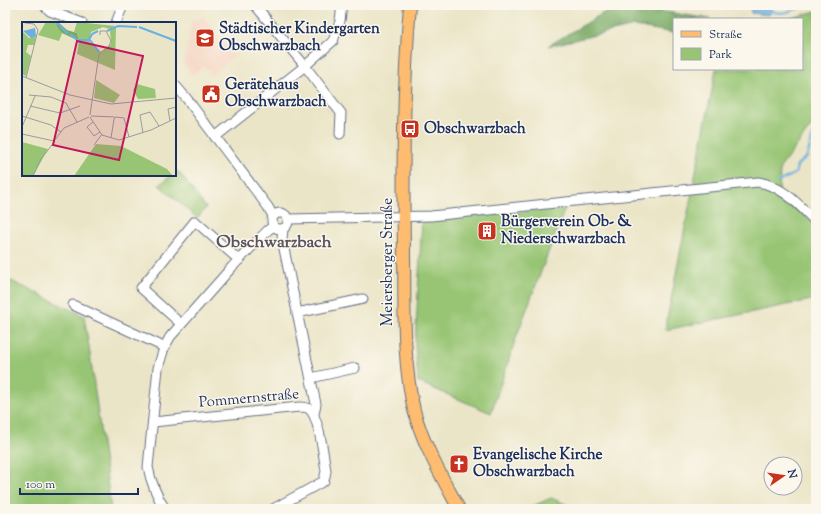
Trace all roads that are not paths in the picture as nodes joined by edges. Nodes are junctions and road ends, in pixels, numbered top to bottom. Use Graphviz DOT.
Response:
graph roads {
  1 [pos="38,5"];
  2 [pos="123,5"];
  3 [pos="255,5"];
  4 [pos="342,5"];
  5 [pos="410,5"];
  6 [pos="47,8"];
  7 [pos="80,22"];
  8 [pos="116,22"];
  9 [pos="305,66"];
  10 [pos="176,86"];
  11 [pos="340,134"];
  12 [pos="215,137"];
  13 [pos="404,216"];
  14 [pos="289,219"];
  15 [pos="816,222"];
  16 [pos="276,224"];
  17 [pos="239,260"];
  18 [pos="363,299"];
  19 [pos="73,305"];
  20 [pos="298,313"];
  21 [pos="182,324"];
  22 [pos="164,347"];
  23 [pos="355,368"];
  24 [pos="311,378"];
  25 [pos="314,414"];
  26 [pos="153,422"];
  27 [pos="165,509"];
  28 [pos="273,509"];
  29 [pos="459,509"];
  1 -- 6 [label="street"];
  2 -- 8 [label="street"];
  3 -- 9 [label="street"];
  4 -- 9 [label="street"];
  5 -- 13 [label="main road, Meiersberger Straße"];
  6 -- 7 [label="street"];
  9 -- 11 [label="street"];
  9 -- 12 [label="street"];
  10 -- 12 [label="street"];
  12 -- 16 [label="street"];
  13 -- 14 [label="street"];
  13 -- 15 [label="street"];
  13 -- 29 [label="main road, Meiersberger Straße"];
  14 -- 16 [label="street"];
  14 -- 16 [label="street"];
  16 -- 17 [label="street"];
  16 -- 20 [label="street"];
  17 -- 21 [label="street"];
  17 -- 21 [label="street"];
  18 -- 20 [label="street"];
  19 -- 22 [label="street"];
  20 -- 24 [label="street"];
  21 -- 22 [label="street"];
  22 -- 26 [label="street"];
  23 -- 24 [label="street"];
  24 -- 25 [label="street"];
  25 -- 26 [label="street, Pommernstraße"];
  25 -- 28 [label="street, Pommernstraße"];
  26 -- 27 [label="street"];
}
